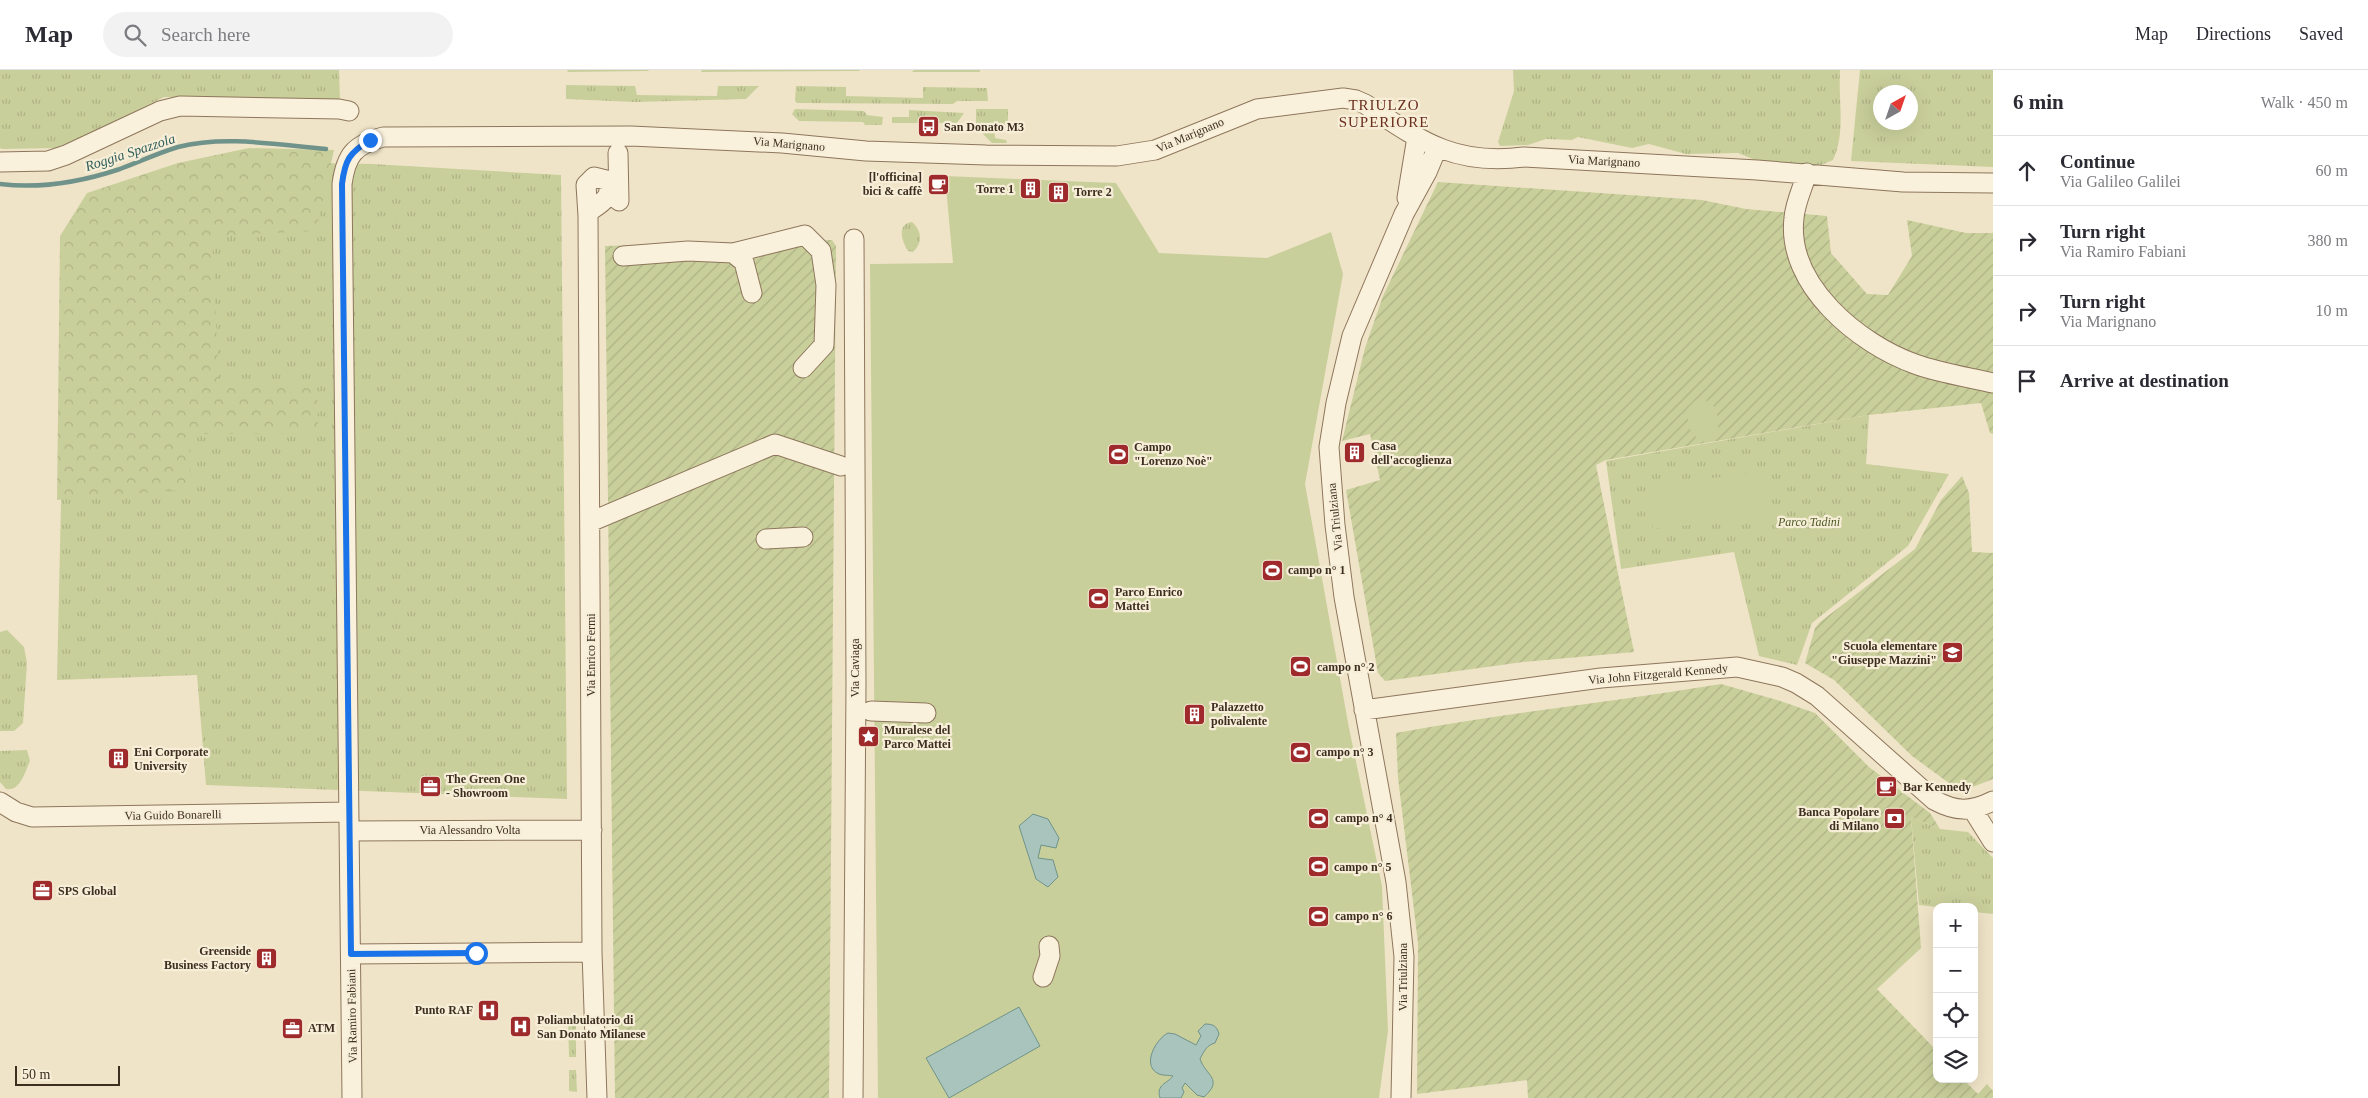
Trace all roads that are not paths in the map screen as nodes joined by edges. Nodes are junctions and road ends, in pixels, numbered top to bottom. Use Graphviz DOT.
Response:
graph roads {
  1 [pos="349,111"];
  2 [pos="1417,137"];
  3 [pos="1437,148"];
  4 [pos="618,153"];
  5 [pos="347,160"];
  6 [pos="0,162"];
  7 [pos="1807,174"];
  8 [pos="1993,183"];
  9 [pos="1404,214"];
  10 [pos="854,239"];
  11 [pos="733,253"];
  12 [pos="623,256"];
  13 [pos="752,293"];
  14 [pos="803,368"];
  15 [pos="1993,383"];
  16 [pos="841,466"];
  17 [pos="590,522"];
  18 [pos="803,537"];
  19 [pos="766,539"];
  20 [pos="1364,710"];
  21 [pos="871,711"];
  22 [pos="926,713"];
  23 [pos="1993,801"];
  24 [pos="0,802"];
  25 [pos="1973,810"];
  26 [pos="349,822"];
  27 [pos="592,830"];
  28 [pos="1993,842"];
  29 [pos="1049,946"];
  30 [pos="592,952"];
  31 [pos="351,954"];
  32 [pos="1043,977"];
  33 [pos="351,1096"];
  34 [pos="597,1098"];
  35 [pos="854,1098"];
  36 [pos="1401,1098"];
  1 -- 6 [label="street"];
  2 -- 3 [label="street, Via Marignano"];
  2 -- 5 [label="street, Via Marignano"];
  2 -- 9 [label="street, Via Triulziana"];
  3 -- 7 [label="street, Via Marignano"];
  3 -- 9 [label="street, Via Triulziana"];
  4 -- 17 [label="street, Via Enrico Fermi"];
  5 -- 26 [label="street, Via Ramiro Fabiani"];
  7 -- 8 [label="street, Via Marignano"];
  7 -- 15 [label="street"];
  9 -- 20 [label="street, Via Triulziana"];
  10 -- 35 [label="street, Via Caviaga"];
  11 -- 12 [label="street"];
  11 -- 13 [label="street"];
  11 -- 14 [label="street"];
  16 -- 17 [label="street"];
  17 -- 27 [label="street, Via Enrico Fermi"];
  18 -- 19 [label="street"];
  20 -- 25 [label="street, Via John Fitzgerald Kennedy"];
  20 -- 36 [label="street, Via Triulziana"];
  21 -- 22 [label="street"];
  23 -- 25 [label="street"];
  24 -- 26 [label="street, Via Guido Bonarelli"];
  25 -- 28 [label="street"];
  26 -- 27 [label="street, Via Alessandro Volta"];
  26 -- 31 [label="street, Via Ramiro Fabiani"];
  27 -- 30 [label="street, Via Enrico Fermi"];
  29 -- 32 [label="street"];
  30 -- 31 [label="street"];
  30 -- 34 [label="street, Via Enrico Fermi"];
  31 -- 33 [label="street, Via Ramiro Fabiani"];
}
